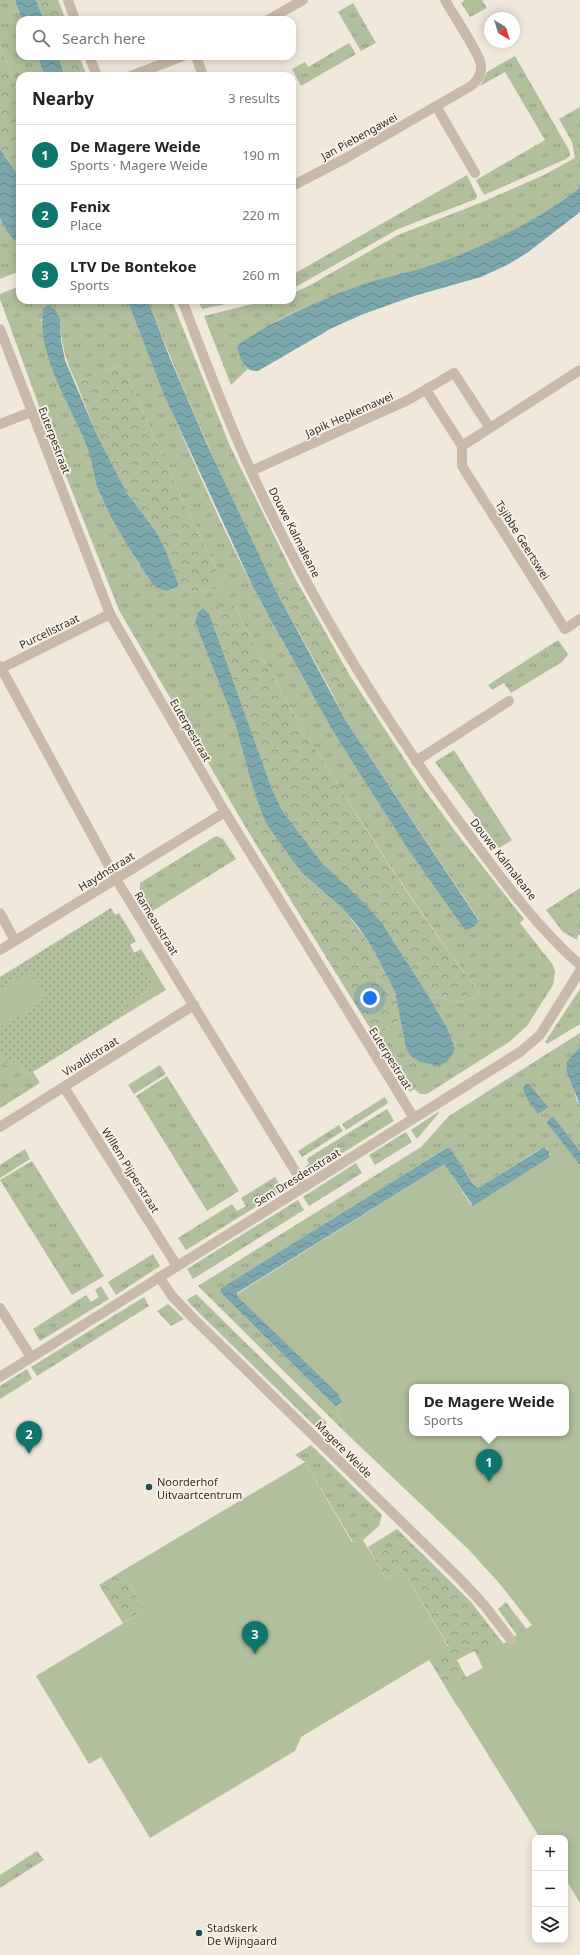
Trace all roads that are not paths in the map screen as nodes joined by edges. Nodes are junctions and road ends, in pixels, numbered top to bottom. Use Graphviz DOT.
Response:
graph roads {
  1 [pos="68,0"];
  2 [pos="445,0"];
  3 [pos="298,1"];
  4 [pos="74,16"];
  5 [pos="274,16"];
  6 [pos="91,60"];
  7 [pos="173,60"];
  8 [pos="197,60"];
  9 [pos="95,72"];
  10 [pos="141,72"];
  11 [pos="202,72"];
  12 [pos="436,106"];
  13 [pos="475,173"];
  14 [pos="296,184"];
  15 [pos="184,304"];
  16 [pos="0,329"];
  17 [pos="580,370"];
  18 [pos="426,390"];
  19 [pos="31,412"];
  20 [pos="0,424"];
  21 [pos="490,428"];
  22 [pos="462,446"];
  23 [pos="251,471"];
  24 [pos="110,614"];
  25 [pos="580,619"];
  26 [pos="0,668"];
  27 [pos="509,701"];
  28 [pos="416,761"];
  29 [pos="225,812"];
  30 [pos="116,879"];
  31 [pos="0,913"];
  32 [pos="14,941"];
  33 [pos="0,950"];
  34 [pos="580,965"];
  35 [pos="580,971"];
  36 [pos="194,1005"];
  37 [pos="64,1087"];
  38 [pos="414,1118"];
  39 [pos="0,1127"];
  40 [pos="305,1186"];
  41 [pos="177,1266"];
  42 [pos="159,1277"];
  43 [pos="0,1308"];
  44 [pos="31,1357"];
  45 [pos="0,1377"];
  46 [pos="511,1640"];
  1 -- 4 [label="street"];
  2 -- 12 [label="street, Jan Piebengawei"];
  3 -- 5 [label="street"];
  6 -- 9 [label="street"];
  7 -- 10 [label="street"];
  8 -- 11 [label="street"];
  12 -- 13 [label="street"];
  12 -- 14 [label="street, Jan Piebengawei"];
  15 -- 23 [label="street, Douwe Kalmaleane"];
  16 -- 19 [label="street, Euterpestraat"];
  17 -- 21 [label="street"];
  18 -- 21 [label="street, Japik Hepkemawei"];
  18 -- 22 [label="street"];
  18 -- 23 [label="street, Japik Hepkemawei"];
  19 -- 20 [label="street"];
  19 -- 24 [label="street, Euterpestraat"];
  21 -- 22 [label="street"];
  22 -- 25 [label="street, Tsjibbe Geertswei"];
  23 -- 28 [label="street, Douwe Kalmaleane"];
  24 -- 26 [label="street, Purcellstraat"];
  24 -- 29 [label="street, Euterpestraat"];
  26 -- 30 [label="street, Rameaustraat"];
  27 -- 28 [label="street"];
  28 -- 34 [label="street, Douwe Kalmaleane"];
  29 -- 30 [label="street, Haydnstraat"];
  29 -- 38 [label="street, Euterpestraat"];
  30 -- 32 [label="street, Haydnstraat"];
  30 -- 36 [label="street, Rameaustraat"];
  31 -- 32 [label="street"];
  32 -- 33 [label="street, Haydnstraat"];
  35 -- 38 [label="street, Sem Dresdenstraat"];
  36 -- 37 [label="street, Vivaldistraat"];
  36 -- 40 [label="street, Rameaustraat"];
  37 -- 39 [label="street, Vivaldistraat"];
  37 -- 41 [label="street, Willem Pijperstraat"];
  38 -- 40 [label="street, Sem Dresdenstraat"];
  40 -- 41 [label="street, Sem Dresdenstraat"];
  41 -- 42 [label="street, Sem Dresdenstraat"];
  42 -- 44 [label="street, Sem Dresdenstraat"];
  42 -- 46 [label="street, Magere Weide"];
  43 -- 44 [label="street"];
  44 -- 45 [label="street, Sem Dresdenstraat"];
}
